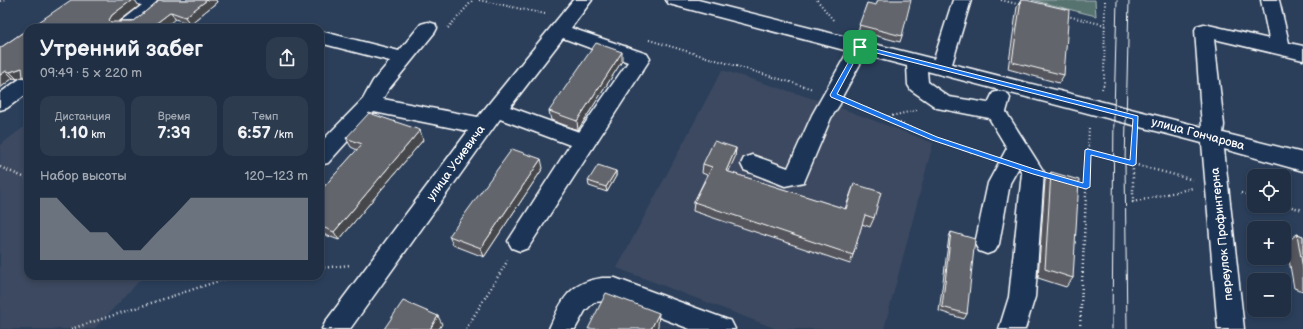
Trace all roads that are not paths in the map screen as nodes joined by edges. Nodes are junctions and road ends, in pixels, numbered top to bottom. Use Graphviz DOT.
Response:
graph roads {
  1 [pos="144,0"];
  2 [pos="583,0"];
  3 [pos="675,0"];
  4 [pos="962,0"];
  5 [pos="1270,0"];
  6 [pos="740,8"];
  7 [pos="130,24"];
  8 [pos="563,24"];
  9 [pos="428,28"];
  10 [pos="324,38"];
  11 [pos="860,47"];
  12 [pos="1281,48"];
  13 [pos="1303,53"];
  14 [pos="402,58"];
  15 [pos="916,62"];
  16 [pos="940,68"];
  17 [pos="1005,84"];
  18 [pos="24,86"];
  19 [pos="0,103"];
  20 [pos="370,104"];
  21 [pos="996,112"];
  22 [pos="489,118"];
  23 [pos="1212,138"];
  24 [pos="584,142"];
  25 [pos="324,153"];
  26 [pos="1013,156"];
  27 [pos="1303,162"];
  28 [pos="752,164"];
  29 [pos="520,241"];
  30 [pos="987,244"];
  31 [pos="696,325"];
  32 [pos="335,329"];
  33 [pos="562,329"];
  34 [pos="722,329"];
  35 [pos="1012,329"];
  36 [pos="1231,329"];
  1 -- 7 [label="street"];
  2 -- 8 [label="street, улица Усиевича"];
  3 -- 6 [label="street, улица Гончарова"];
  4 -- 16 [label="street"];
  5 -- 12 [label="street"];
  6 -- 11 [label="street, улица Гончарова"];
  8 -- 22 [label="street, улица Усиевича"];
  8 -- 24 [label="street"];
  9 -- 14 [label="street"];
  10 -- 14 [label="street"];
  11 -- 15 [label="street, улица Гончарова"];
  11 -- 28 [label="street"];
  12 -- 13 [label="street"];
  12 -- 23 [label="street, переулок Профинтерна"];
  14 -- 20 [label="street"];
  15 -- 16 [label="street, улица Гончарова"];
  15 -- 21 [label="street"];
  16 -- 17 [label="street, улица Гончарова"];
  17 -- 21 [label="street"];
  17 -- 23 [label="street, улица Гончарова"];
  18 -- 19 [label="street"];
  20 -- 22 [label="street"];
  20 -- 25 [label="street"];
  21 -- 26 [label="street"];
  22 -- 24 [label="street"];
  22 -- 32 [label="street, улица Усиевича"];
  23 -- 27 [label="street, улица Гончарова"];
  23 -- 36 [label="street, переулок Профинтерна"];
  24 -- 29 [label="street"];
  26 -- 30 [label="street"];
  26 -- 35 [label="street"];
  31 -- 33 [label="street"];
  31 -- 34 [label="street"];
}
